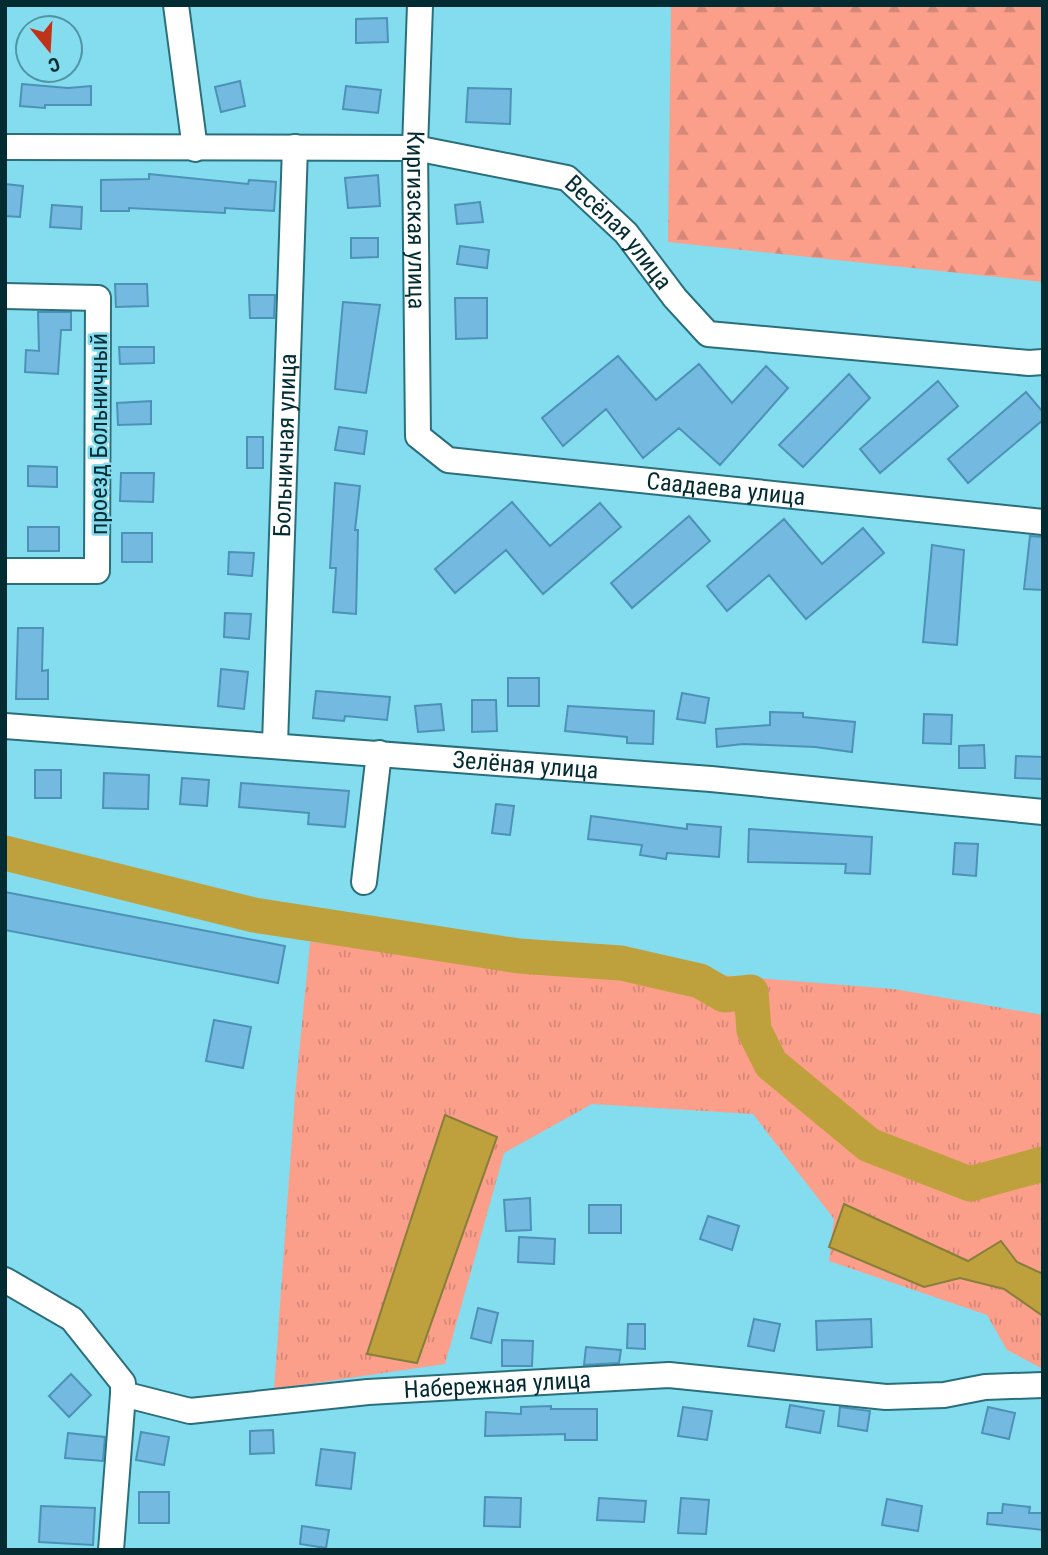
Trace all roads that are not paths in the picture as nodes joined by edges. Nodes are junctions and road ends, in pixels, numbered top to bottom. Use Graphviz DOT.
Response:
graph roads {
  1 [pos="176,5"];
  2 [pos="420,5"];
  3 [pos="5,146"];
  4 [pos="295,147"];
  5 [pos="415,148"];
  6 [pos="195,149"];
  7 [pos="5,296"];
  8 [pos="1043,362"];
  9 [pos="418,436"];
  10 [pos="1043,522"];
  11 [pos="5,571"];
  12 [pos="5,726"];
  13 [pos="275,744"];
  14 [pos="379,753"];
  15 [pos="1043,812"];
  16 [pos="364,882"];
  17 [pos="5,1280"];
  18 [pos="1043,1385"];
  19 [pos="123,1394"];
  20 [pos="111,1550"];
  1 -- 6 [label="street"];
  2 -- 5 [label="street, Киргизская улица"];
  3 -- 6 [label="street, Весёлая улица"];
  4 -- 5 [label="street, Весёлая улица"];
  4 -- 6 [label="street, Весёлая улица"];
  4 -- 13 [label="street, Больничная улица"];
  5 -- 8 [label="street, Весёлая улица"];
  5 -- 9 [label="street, Киргизская улица"];
  7 -- 11 [label="street, проезд Больничный"];
  9 -- 10 [label="street, Саадаева улица"];
  12 -- 13 [label="street, Зелёная улица"];
  13 -- 14 [label="street, Зелёная улица"];
  14 -- 15 [label="street, Зелёная улица"];
  14 -- 16 [label="street"];
  17 -- 19 [label="street"];
  18 -- 19 [label="street, Набережная улица"];
  19 -- 20 [label="street"];
}
